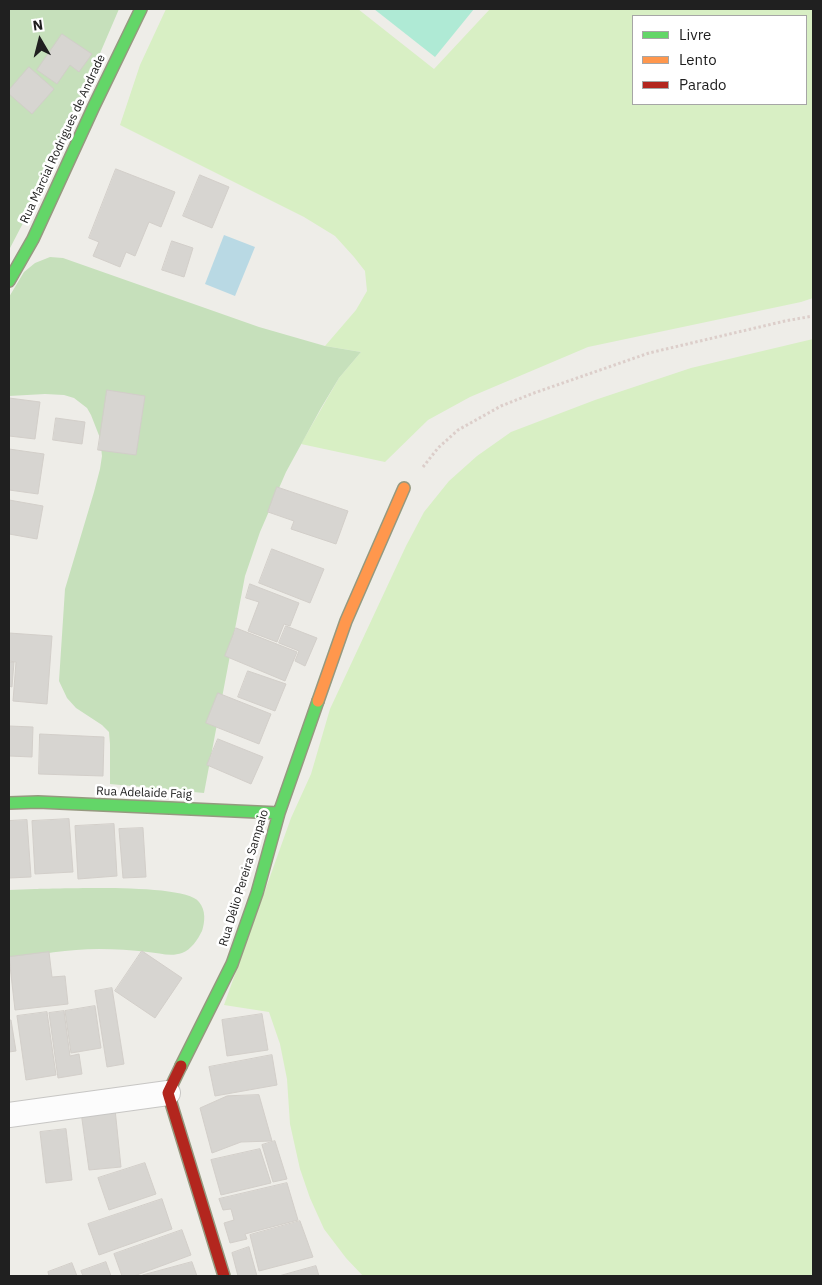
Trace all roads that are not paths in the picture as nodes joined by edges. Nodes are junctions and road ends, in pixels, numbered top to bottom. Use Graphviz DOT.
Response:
graph roads {
  1 [pos="141,9"];
  2 [pos="9,281"];
  3 [pos="404,488"];
  4 [pos="9,802"];
  5 [pos="279,813"];
  6 [pos="168,1093"];
  7 [pos="9,1115"];
  8 [pos="224,1276"];
  1 -- 2 [label="street, Rua Marcial Rodrigues de Andrade"];
  3 -- 5 [label="street, Rua Délio Pereira Sampaio"];
  4 -- 5 [label="street, Rua Adelaide Faig"];
  5 -- 6 [label="street, Rua Délio Pereira Sampaio"];
  6 -- 7 [label="street"];
  6 -- 8 [label="street"];
}
